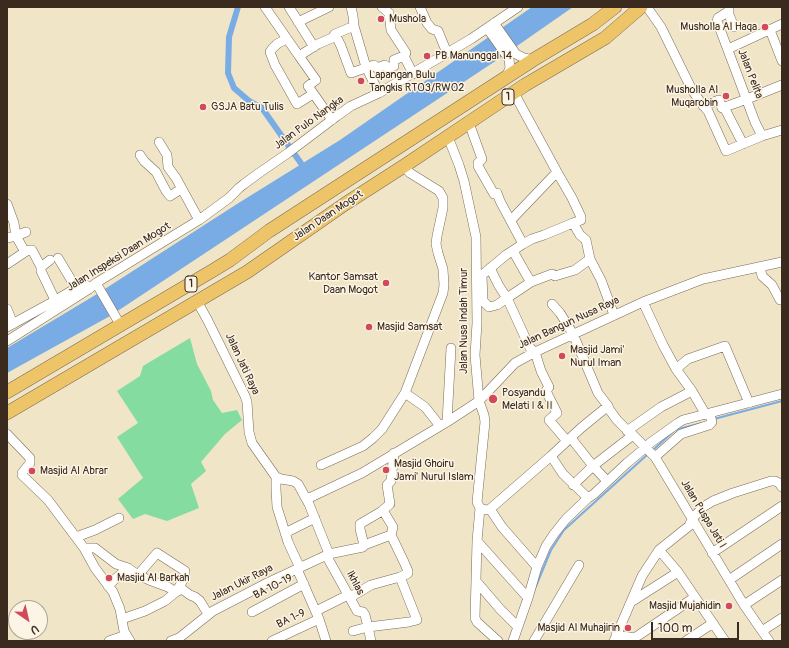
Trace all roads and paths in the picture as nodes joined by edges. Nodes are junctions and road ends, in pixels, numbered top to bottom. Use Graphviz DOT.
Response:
graph roads {
  1 [pos="264,7"];
  2 [pos="289,7"];
  3 [pos="329,7"];
  4 [pos="351,7"];
  5 [pos="382,7"];
  6 [pos="420,7"];
  7 [pos="518,7"];
  8 [pos="615,7"];
  9 [pos="641,7"];
  10 [pos="647,7"];
  11 [pos="729,10"];
  12 [pos="298,22"];
  13 [pos="782,24"];
  14 [pos="354,26"];
  15 [pos="734,27"];
  16 [pos="492,28"];
  17 [pos="770,30"];
  18 [pos="335,34"];
  19 [pos="286,38"];
  20 [pos="314,47"];
  21 [pos="728,49"];
  22 [pos="447,53"];
  23 [pos="298,56"];
  24 [pos="404,56"];
  25 [pos="512,57"];
  26 [pos="533,60"];
  27 [pos="782,61"];
  28 [pos="366,67"];
  29 [pos="413,74"];
  30 [pos="506,77"];
  31 [pos="782,84"];
  32 [pos="379,93"];
  33 [pos="514,93"];
  34 [pos="313,94"];
  35 [pos="747,99"];
  36 [pos="703,106"];
  37 [pos="724,107"];
  38 [pos="332,120"];
  39 [pos="469,123"];
  40 [pos="782,130"];
  41 [pos="762,136"];
  42 [pos="448,137"];
  43 [pos="159,142"];
  44 [pos="743,144"];
  45 [pos="140,155"];
  46 [pos="404,166"];
  47 [pos="363,170"];
  48 [pos="557,172"];
  49 [pos="346,181"];
  50 [pos="373,186"];
  51 [pos="239,188"];
  52 [pos="181,189"];
  53 [pos="356,197"];
  54 [pos="7,204"];
  55 [pos="510,219"];
  56 [pos="199,220"];
  57 [pos="573,223"];
  58 [pos="26,232"];
  59 [pos="12,237"];
  60 [pos="523,244"];
  61 [pos="513,251"];
  62 [pos="25,252"];
  63 [pos="590,259"];
  64 [pos="782,262"];
  65 [pos="7,264"];
  66 [pos="41,267"];
  67 [pos="760,267"];
  68 [pos="490,268"];
  69 [pos="531,282"];
  70 [pos="95,286"];
  71 [pos="76,288"];
  72 [pos="507,298"];
  73 [pos="55,300"];
  74 [pos="782,300"];
  75 [pos="197,301"];
  76 [pos="643,302"];
  77 [pos="552,304"];
  78 [pos="7,309"];
  79 [pos="614,315"];
  80 [pos="118,321"];
  81 [pos="10,325"];
  82 [pos="573,334"];
  83 [pos="7,341"];
  84 [pos="451,348"];
  85 [pos="535,352"];
  86 [pos="676,369"];
  87 [pos="692,390"];
  88 [pos="7,392"];
  89 [pos="405,393"];
  90 [pos="782,394"];
  91 [pos="479,401"];
  92 [pos="749,403"];
  93 [pos="608,406"];
  94 [pos="7,413"];
  95 [pos="709,416"];
  96 [pos="443,424"];
  97 [pos="630,433"];
  98 [pos="7,434"];
  99 [pos="569,440"];
  100 [pos="650,452"];
  101 [pos="394,453"];
  102 [pos="551,456"];
  103 [pos="321,465"];
  104 [pos="593,466"];
  105 [pos="276,477"];
  106 [pos="607,481"];
  107 [pos="573,485"];
  108 [pos="780,485"];
  109 [pos="588,498"];
  110 [pos="307,499"];
  111 [pos="782,506"];
  112 [pos="480,508"];
  113 [pos="490,509"];
  114 [pos="382,511"];
  115 [pos="119,518"];
  116 [pos="315,518"];
  117 [pos="692,519"];
  118 [pos="285,533"];
  119 [pos="391,535"];
  120 [pos="76,537"];
  121 [pos="477,541"];
  122 [pos="782,544"];
  123 [pos="364,545"];
  124 [pos="84,548"];
  125 [pos="659,550"];
  126 [pos="712,553"];
  127 [pos="328,555"];
  128 [pos="579,565"];
  129 [pos="537,567"];
  130 [pos="128,568"];
  131 [pos="299,568"];
  132 [pos="678,572"];
  133 [pos="138,575"];
  134 [pos="400,577"];
  135 [pos="729,580"];
  136 [pos="782,580"];
  137 [pos="476,581"];
  138 [pos="304,584"];
  139 [pos="108,586"];
  140 [pos="176,592"];
  141 [pos="348,595"];
  142 [pos="695,597"];
  143 [pos="528,598"];
  144 [pos="630,602"];
  145 [pos="744,605"];
  146 [pos="252,612"];
  147 [pos="208,614"];
  148 [pos="318,615"];
  149 [pos="782,618"];
  150 [pos="122,619"];
  151 [pos="713,623"];
  152 [pos="368,627"];
  153 [pos="518,627"];
  154 [pos="353,631"];
  155 [pos="762,631"];
  156 [pos="128,638"];
  157 [pos="615,638"];
  158 [pos="109,641"];
  159 [pos="171,641"];
  160 [pos="272,641"];
  161 [pos="326,641"];
  162 [pos="371,641"];
  163 [pos="498,641"];
  164 [pos="513,641"];
  165 [pos="534,641"];
  166 [pos="686,641"];
  167 [pos="725,641"];
  168 [pos="769,641"];
  1 -- 19 [label="street"];
  2 -- 12 [label="street"];
  3 -- 12 [label="street"];
  4 -- 14 [label="street"];
  5 -- 24 [label="street"];
  6 -- 22 [label="street"];
  7 -- 16 [label="street, Jalan Pulo Nangka"];
  8 -- 26 [label="highway, Jalan Daan Mogot / 1"];
  9 -- 33 [label="highway, Jalan Daan Mogot / 1"];
  10 -- 36 [label="street"];
  11 -- 15 [label="street"];
  11 -- 21 [label="street, Jalan Pelita"];
  12 -- 20 [label="street"];
  13 -- 17 [label="street"];
  14 -- 18 [label="street"];
  14 -- 28 [label="street"];
  16 -- 22 [label="street, Jalan Pulo Nangka"];
  16 -- 25 [label="street"];
  17 -- 21 [label="street"];
  17 -- 27 [label="street"];
  18 -- 20 [label="street"];
  18 -- 28 [label="street"];
  19 -- 23 [label="street"];
  19 -- 34 [label="street"];
  20 -- 23 [label="street"];
  21 -- 35 [label="street, Jalan Pelita"];
  22 -- 29 [label="street, Jalan Pulo Nangka"];
  23 -- 34 [label="street"];
  24 -- 28 [label="street"];
  24 -- 29 [label="street"];
  25 -- 26 [label="street"];
  25 -- 30 [label="street"];
  26 -- 30 [label="highway, Jalan Daan Mogot / 1"];
  28 -- 32 [label="street"];
  29 -- 32 [label="street, Jalan Pulo Nangka"];
  30 -- 47 [label="highway, Jalan Daan Mogot / 1"];
  31 -- 35 [label="street"];
  32 -- 38 [label="street, Jalan Pulo Nangka"];
  33 -- 39 [label="highway, Jalan Daan Mogot / 1"];
  33 -- 48 [label="street"];
  34 -- 38 [label="street"];
  35 -- 37 [label="street"];
  35 -- 41 [label="street, Jalan Pelita"];
  36 -- 37 [label="street"];
  36 -- 44 [label="street"];
  37 -- 44 [label="street"];
  38 -- 51 [label="street, Jalan Pulo Nangka"];
  39 -- 42 [label="highway, Jalan Daan Mogot / 1"];
  39 -- 55 [label="street"];
  40 -- 41 [label="street"];
  41 -- 44 [label="street"];
  42 -- 46 [label="highway, Jalan Daan Mogot / 1"];
  42 -- 91 [label="street, Jalan Nusa Indah Timur"];
  43 -- 52 [label="street"];
  45 -- 52 [label="street"];
  46 -- 50 [label="highway, Jalan Daan Mogot / 1"];
  46 -- 89 [label="street"];
  47 -- 49 [label="highway, Jalan Daan Mogot / 1"];
  47 -- 50 [label="highway"];
  48 -- 55 [label="street"];
  48 -- 57 [label="street"];
  49 -- 53 [label="highway"];
  49 -- 80 [label="highway, Jalan Daan Mogot / 1"];
  50 -- 53 [label="highway, Jalan Daan Mogot / 1"];
  51 -- 56 [label="street, Jalan Inspeksi Daan Mogot"];
  52 -- 56 [label="street"];
  53 -- 75 [label="highway, Jalan Daan Mogot / 1"];
  54 -- 59 [label="street"];
  55 -- 60 [label="street"];
  56 -- 70 [label="street, Jalan Inspeksi Daan Mogot"];
  57 -- 60 [label="street"];
  57 -- 63 [label="street"];
  58 -- 59 [label="street"];
  59 -- 62 [label="street"];
  60 -- 61 [label="street"];
  61 -- 68 [label="street"];
  61 -- 69 [label="street"];
  62 -- 65 [label="street"];
  62 -- 66 [label="street"];
  63 -- 69 [label="street"];
  63 -- 79 [label="street"];
  64 -- 67 [label="street, Jalan Bangun Nusa Raya"];
  66 -- 71 [label="street"];
  66 -- 73 [label="street"];
  67 -- 74 [label="street"];
  67 -- 76 [label="street, Jalan Bangun Nusa Raya"];
  68 -- 72 [label="street"];
  68 -- 72 [label="street"];
  69 -- 72 [label="street"];
  70 -- 71 [label="street"];
  70 -- 80 [label="street"];
  70 -- 83 [label="street, Jalan Inspeksi Daan Mogot"];
  71 -- 73 [label="street"];
  72 -- 85 [label="street"];
  73 -- 81 [label="street"];
  75 -- 94 [label="highway, Jalan Daan Mogot / 1"];
  75 -- 105 [label="street, Jalan Jati Raya"];
  76 -- 79 [label="street, Jalan Bangun Nusa Raya"];
  76 -- 86 [label="street"];
  77 -- 82 [label="street, Jalan Puspa Jati I"];
  78 -- 81 [label="street"];
  79 -- 82 [label="street, Jalan Bangun Nusa Raya"];
  80 -- 88 [label="highway, Jalan Daan Mogot / 1"];
  82 -- 85 [label="street, Jalan Bangun Nusa Raya"];
  82 -- 93 [label="street, Jalan Puspa Jati I"];
  84 -- 96 [label="street"];
  85 -- 91 [label="street, Jalan Bangun Nusa Raya"];
  85 -- 99 [label="street"];
  86 -- 87 [label="street"];
  86 -- 92 [label="street"];
  87 -- 95 [label="street"];
  87 -- 97 [label="street"];
  89 -- 96 [label="street"];
  89 -- 103 [label="street"];
  90 -- 92 [label="street"];
  91 -- 96 [label="street, Jalan Bangun Nusa Raya"];
  91 -- 112 [label="street, Jalan Nusa Indah Timur"];
  92 -- 95 [label="street"];
  93 -- 97 [label="street, Jalan Puspa Jati I"];
  93 -- 99 [label="street"];
  95 -- 100 [label="street"];
  95 -- 100 [label="street"];
  96 -- 101 [label="street, Jalan Bangun Nusa Raya"];
  97 -- 100 [label="street, Jalan Puspa Jati I"];
  97 -- 104 [label="street"];
  98 -- 120 [label="street"];
  99 -- 102 [label="street"];
  99 -- 104 [label="street"];
  100 -- 106 [label="street"];
  100 -- 117 [label="street, Jalan Puspa Jati I"];
  101 -- 110 [label="street, Jalan Bangun Nusa Raya"];
  101 -- 114 [label="street"];
  102 -- 107 [label="street"];
  102 -- 113 [label="street"];
  104 -- 106 [label="street"];
  104 -- 107 [label="street"];
  105 -- 110 [label="street"];
  105 -- 118 [label="street"];
  106 -- 109 [label="street"];
  107 -- 109 [label="street"];
  108 -- 117 [label="street"];
  109 -- 129 [label="street"];
  110 -- 116 [label="street"];
  111 -- 126 [label="street"];
  112 -- 113 [label="street"];
  112 -- 121 [label="street, Jalan Nusa Indah Timur"];
  113 -- 129 [label="street"];
  114 -- 119 [label="street"];
  114 -- 123 [label="street"];
  115 -- 120 [label="street"];
  116 -- 118 [label="street"];
  116 -- 127 [label="street"];
  117 -- 125 [label="street"];
  117 -- 126 [label="street, Jalan Puspa Jati I"];
  118 -- 131 [label="street"];
  119 -- 123 [label="street, Jalan Ukir Raya"];
  119 -- 134 [label="street"];
  120 -- 124 [label="street"];
  121 -- 137 [label="street, Jalan Nusa Indah Timur"];
  121 -- 143 [label="street"];
  122 -- 135 [label="street"];
  123 -- 127 [label="street, Jalan Ukir Raya"];
  124 -- 130 [label="street"];
  124 -- 139 [label="street"];
  125 -- 132 [label="street"];
  125 -- 144 [label="street"];
  126 -- 135 [label="street, Jalan Puspa Jati I"];
  127 -- 131 [label="street, Jalan Ukir Raya"];
  127 -- 141 [label="street, Ikhlas"];
  128 -- 165 [label="street"];
  129 -- 143 [label="street"];
  130 -- 133 [label="street"];
  130 -- 139 [label="street"];
  131 -- 138 [label="street"];
  131 -- 147 [label="street, Jalan Ukir Raya"];
  132 -- 142 [label="street"];
  132 -- 144 [label="street"];
  133 -- 140 [label="street"];
  133 -- 140 [label="street"];
  134 -- 141 [label="street, BA 1-9"];
  134 -- 152 [label="street"];
  135 -- 145 [label="street, Jalan Puspa Jati I"];
  136 -- 145 [label="street"];
  137 -- 153 [label="street"];
  137 -- 163 [label="street, Jalan Nusa Indah Timur"];
  138 -- 146 [label="street, BA 10-19"];
  138 -- 148 [label="street"];
  139 -- 150 [label="street"];
  140 -- 147 [label="street"];
  140 -- 150 [label="street"];
  141 -- 148 [label="street, BA 1-9"];
  141 -- 152 [label="street, Ikhlas"];
  142 -- 151 [label="street"];
  142 -- 157 [label="street"];
  143 -- 153 [label="street"];
  144 -- 157 [label="street"];
  145 -- 155 [label="street, Jalan Puspa Jati I"];
  147 -- 159 [label="street, Jalan Ukir Raya"];
  148 -- 160 [label="street, BA 1-9"];
  148 -- 161 [label="street"];
  149 -- 155 [label="street"];
  150 -- 156 [label="street"];
  151 -- 166 [label="street"];
  151 -- 167 [label="street"];
  152 -- 154 [label="street"];
  152 -- 162 [label="street, Ikhlas"];
  153 -- 164 [label="street"];
  155 -- 168 [label="street, Jalan Puspa Jati I"];
  156 -- 158 [label="street"];
}
